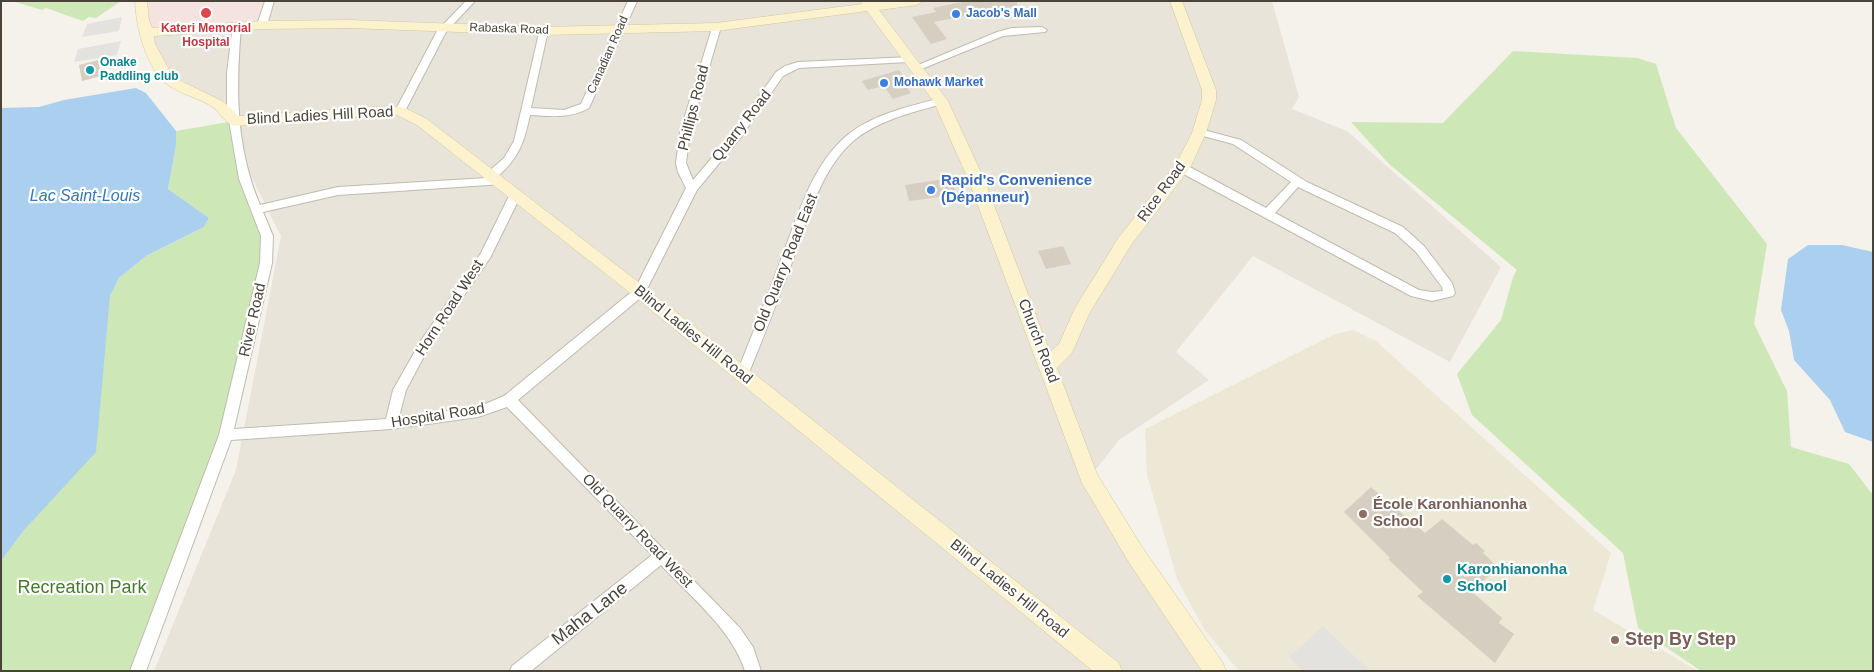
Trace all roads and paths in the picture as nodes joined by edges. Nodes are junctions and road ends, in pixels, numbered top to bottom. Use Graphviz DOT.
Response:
graph roads {
  1 [pos="141,1"];
  2 [pos="270,1"];
  3 [pos="472,1"];
  4 [pos="633,1"];
  5 [pos="917,1"];
  6 [pos="1176,1"];
  7 [pos="868,5"];
  8 [pos="262,25"];
  9 [pos="236,26"];
  10 [pos="445,27"];
  11 [pos="716,27"];
  12 [pos="619,30"];
  13 [pos="1042,30"];
  14 [pos="543,31"];
  15 [pos="147,32"];
  16 [pos="912,63"];
  17 [pos="941,102"];
  18 [pos="400,111"];
  19 [pos="525,111"];
  20 [pos="234,121"];
  21 [pos="1200,132"];
  22 [pos="1182,168"];
  23 [pos="495,179"];
  24 [pos="1297,182"];
  25 [pos="692,188"];
  26 [pos="516,195"];
  27 [pos="257,209"];
  28 [pos="1266,214"];
  29 [pos="640,292"];
  30 [pos="1048,366"];
  31 [pos="742,375"];
  32 [pos="509,400"];
  33 [pos="391,424"];
  34 [pos="226,435"];
  35 [pos="662,556"];
  36 [pos="138,671"];
  37 [pos="518,671"];
  38 [pos="753,671"];
  39 [pos="1111,671"];
  40 [pos="1214,671"];
  1 -- 15 [label="street"];
  2 -- 8 [label="street"];
  3 -- 10 [label="street"];
  4 -- 12 [label="street, Canadian Road"];
  5 -- 7 [label="street, Rabaska Road"];
  6 -- 21 [label="street, Rice Road"];
  7 -- 11 [label="street, Rabaska Road"];
  7 -- 16 [label="street, Church Road"];
  8 -- 9 [label="street, Rabaska Road"];
  8 -- 10 [label="street, Rabaska Road"];
  9 -- 15 [label="street, Rabaska Road"];
  9 -- 20 [label="street, River Road"];
  10 -- 14 [label="street, Rabaska Road"];
  10 -- 18 [label="street"];
  11 -- 12 [label="street, Rabaska Road"];
  11 -- 25 [label="street, Phillips Road"];
  12 -- 14 [label="street, Rabaska Road"];
  12 -- 19 [label="street, Canadian Road"];
  13 -- 16 [label="street, Quarry Road"];
  14 -- 19 [label="street"];
  15 -- 20 [label="street"];
  16 -- 17 [label="street, Church Road"];
  16 -- 25 [label="street, Quarry Road"];
  17 -- 30 [label="street, Church Road"];
  17 -- 31 [label="street, Old Quarry Road East"];
  18 -- 20 [label="street, Blind Ladies Hill Road"];
  18 -- 23 [label="street, Blind Ladies Hill Road"];
  19 -- 23 [label="street"];
  20 -- 27 [label="street, River Road"];
  21 -- 22 [label="street, Rice Road"];
  21 -- 24 [label="street"];
  22 -- 28 [label="street"];
  22 -- 30 [label="street, Rice Road"];
  23 -- 26 [label="street, Blind Ladies Hill Road"];
  23 -- 27 [label="street"];
  24 -- 28 [label="street"];
  24 -- 28 [label="street"];
  25 -- 29 [label="street, Quarry Road"];
  26 -- 29 [label="street, Blind Ladies Hill Road"];
  26 -- 33 [label="street, Horn Road West"];
  27 -- 34 [label="street, River Road"];
  29 -- 31 [label="street, Blind Ladies Hill Road"];
  29 -- 32 [label="street, Hospital Road"];
  30 -- 40 [label="street, Church Road"];
  31 -- 39 [label="street, Blind Ladies Hill Road"];
  32 -- 33 [label="street, Hospital Road"];
  32 -- 35 [label="street, Old Quarry Road West"];
  33 -- 34 [label="street, Hospital Road"];
  34 -- 36 [label="street, River Road"];
  35 -- 37 [label="street, Maha Lane"];
  35 -- 38 [label="street, Old Quarry Road West"];
}
